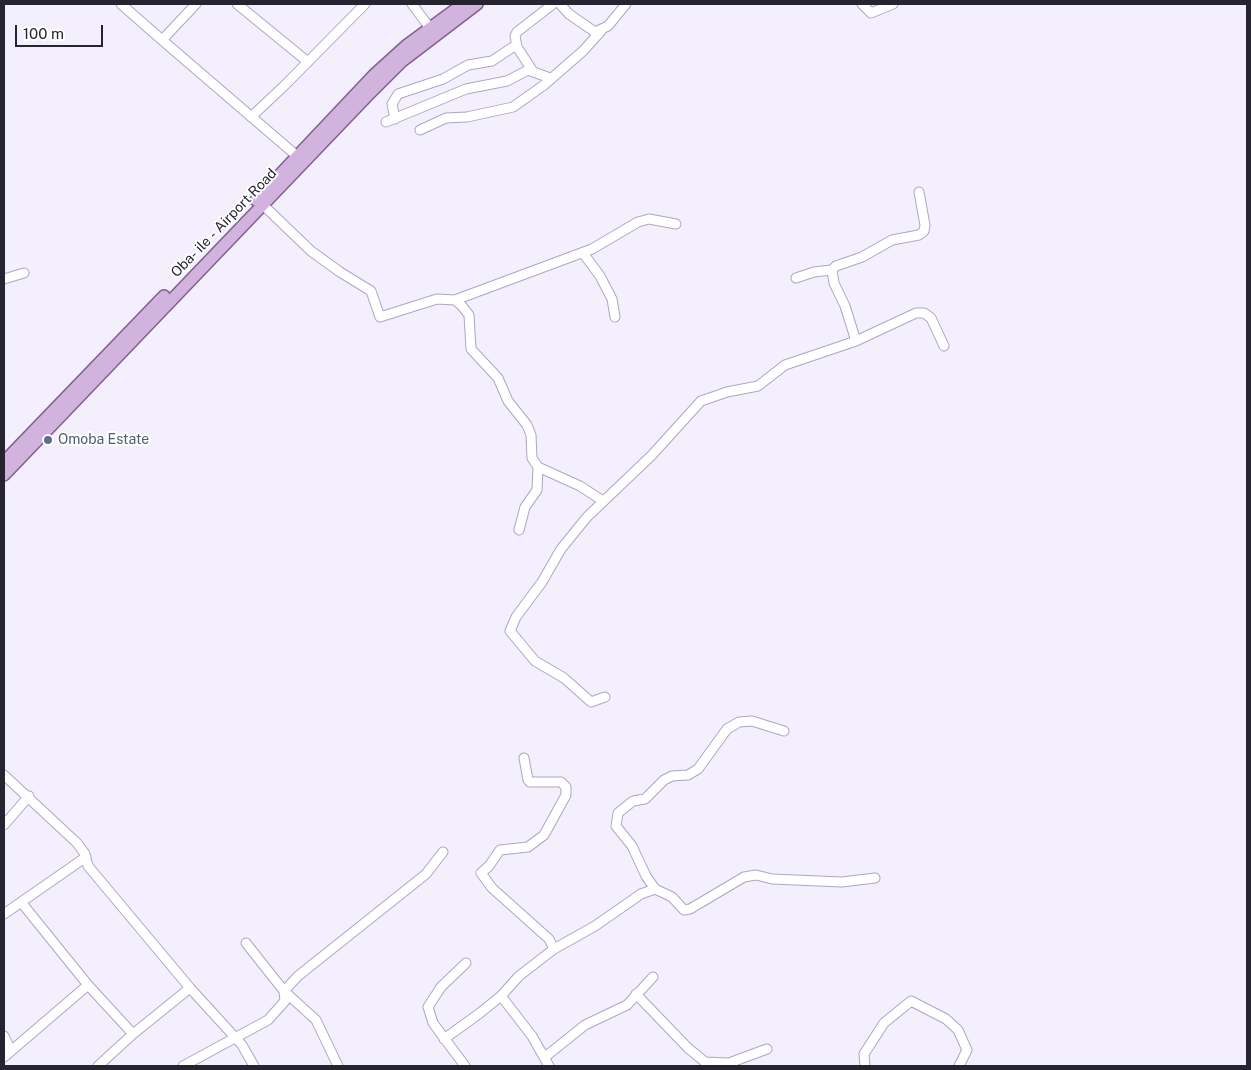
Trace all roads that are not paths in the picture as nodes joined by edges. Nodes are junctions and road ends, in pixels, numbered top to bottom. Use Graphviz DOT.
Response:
graph roads {
  1 [pos="121,4"];
  2 [pos="196,4"];
  3 [pos="237,4"];
  4 [pos="365,4"];
  5 [pos="412,4"];
  6 [pos="463,4"];
  7 [pos="477,4"];
  8 [pos="553,4"];
  9 [pos="560,4"];
  10 [pos="626,4"];
  11 [pos="862,4"];
  12 [pos="893,4"];
  13 [pos="430,28"];
  14 [pos="601,31"];
  15 [pos="162,40"];
  16 [pos="516,45"];
  17 [pos="308,62"];
  18 [pos="532,70"];
  19 [pos="550,78"];
  20 [pos="251,117"];
  21 [pos="395,119"];
  22 [pos="386,122"];
  23 [pos="420,130"];
  24 [pos="297,156"];
  25 [pos="919,192"];
  26 [pos="260,202"];
  27 [pos="676,224"];
  28 [pos="583,253"];
  29 [pos="832,270"];
  30 [pos="24,272"];
  31 [pos="796,278"];
  32 [pos="4,279"];
  33 [pos="455,300"];
  34 [pos="615,317"];
  35 [pos="856,341"];
  36 [pos="944,346"];
  37 [pos="98,370"];
  38 [pos="4,462"];
  39 [pos="538,467"];
  40 [pos="4,475"];
  41 [pos="603,501"];
  42 [pos="519,530"];
  43 [pos="604,696"];
  44 [pos="784,730"];
  45 [pos="524,758"];
  46 [pos="4,775"];
  47 [pos="29,796"];
  48 [pos="4,825"];
  49 [pos="443,852"];
  50 [pos="86,856"];
  51 [pos="875,878"];
  52 [pos="655,889"];
  53 [pos="21,902"];
  54 [pos="4,914"];
  55 [pos="246,943"];
  56 [pos="554,949"];
  57 [pos="466,963"];
  58 [pos="653,977"];
  59 [pos="88,985"];
  60 [pos="190,988"];
  61 [pos="284,991"];
  62 [pos="636,994"];
  63 [pos="501,996"];
  64 [pos="133,1034"];
  65 [pos="4,1036"];
  66 [pos="236,1039"];
  67 [pos="444,1039"];
  68 [pos="767,1049"];
  69 [pos="554,1052"];
  70 [pos="7,1054"];
  71 [pos="545,1057"];
  72 [pos="98,1066"];
  73 [pos="183,1066"];
  74 [pos="254,1066"];
  75 [pos="338,1066"];
  76 [pos="465,1066"];
  77 [pos="550,1066"];
  78 [pos="865,1066"];
  79 [pos="959,1066"];
  1 -- 15 [label="street"];
  2 -- 15 [label="street"];
  3 -- 17 [label="street"];
  4 -- 17 [label="street"];
  5 -- 13 [label="street"];
  6 -- 13 [label="main road, Oba- ile - Airport Road"];
  7 -- 26 [label="main road, Oba- ile - Airport Road"];
  8 -- 16 [label="street"];
  9 -- 14 [label="street"];
  10 -- 14 [label="street"];
  11 -- 12 [label="street"];
  13 -- 24 [label="main road, Oba- ile - Airport Road"];
  14 -- 19 [label="street"];
  15 -- 20 [label="street"];
  16 -- 18 [label="street"];
  16 -- 21 [label="street"];
  17 -- 20 [label="street"];
  18 -- 19 [label="street"];
  18 -- 21 [label="street"];
  19 -- 23 [label="street"];
  20 -- 24 [label="street"];
  21 -- 22 [label="street"];
  24 -- 26 [label="main road, Oba- ile - Airport Road"];
  25 -- 29 [label="street"];
  26 -- 33 [label="street"];
  26 -- 37 [label="main road, Oba- ile - Airport Road"];
  27 -- 28 [label="street"];
  28 -- 33 [label="street"];
  28 -- 34 [label="street"];
  29 -- 31 [label="street"];
  29 -- 35 [label="street"];
  30 -- 32 [label="street"];
  33 -- 39 [label="street"];
  35 -- 36 [label="street"];
  35 -- 41 [label="street"];
  37 -- 38 [label="main road, Oba- ile - Airport Road"];
  37 -- 40 [label="main road, Oba- ile - Airport Road"];
  39 -- 41 [label="street"];
  39 -- 42 [label="street"];
  41 -- 43 [label="street"];
  44 -- 52 [label="street"];
  45 -- 56 [label="street"];
  46 -- 47 [label="street"];
  47 -- 48 [label="street"];
  47 -- 50 [label="street"];
  49 -- 61 [label="street"];
  50 -- 53 [label="street"];
  50 -- 60 [label="street"];
  51 -- 52 [label="street"];
  52 -- 56 [label="street"];
  53 -- 54 [label="street"];
  53 -- 59 [label="street"];
  55 -- 61 [label="street"];
  56 -- 63 [label="street"];
  57 -- 67 [label="street"];
  58 -- 62 [label="street"];
  59 -- 64 [label="street"];
  59 -- 70 [label="street"];
  60 -- 64 [label="street"];
  60 -- 66 [label="street"];
  61 -- 66 [label="street"];
  61 -- 75 [label="street"];
  62 -- 68 [label="street"];
  62 -- 69 [label="street"];
  63 -- 67 [label="street"];
  63 -- 71 [label="street"];
  64 -- 72 [label="street"];
  65 -- 70 [label="street"];
  66 -- 73 [label="street"];
  66 -- 74 [label="street"];
  67 -- 76 [label="street"];
  69 -- 71 [label="street"];
  69 -- 77 [label="street"];
  71 -- 77 [label="street"];
  78 -- 79 [label="street"];
}
